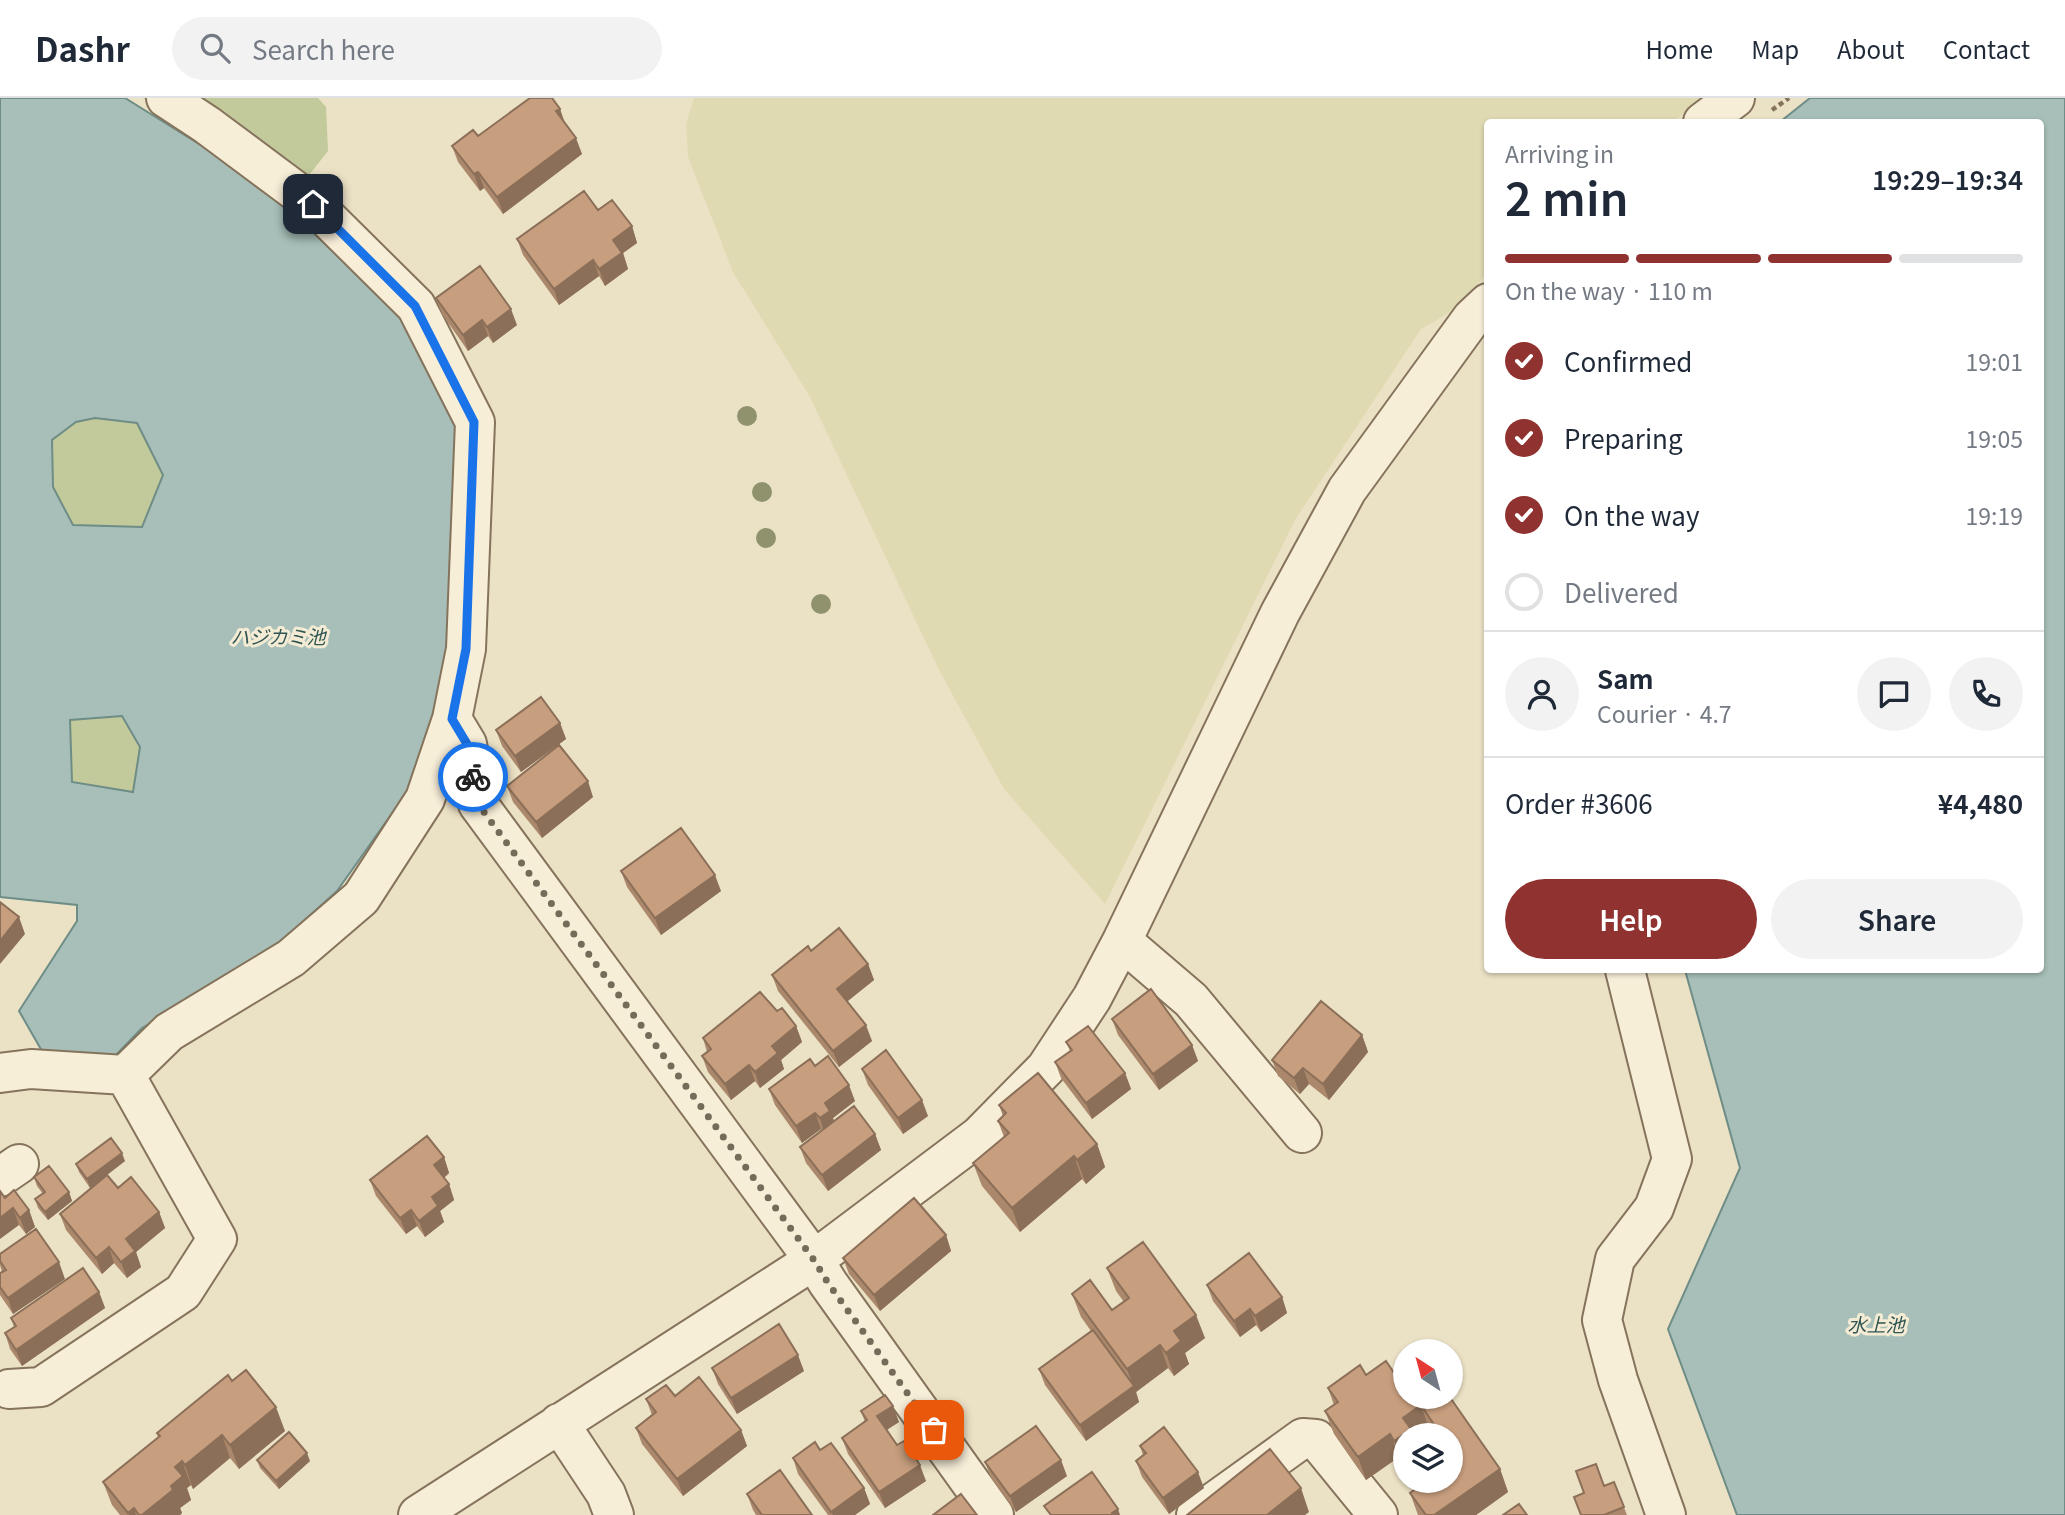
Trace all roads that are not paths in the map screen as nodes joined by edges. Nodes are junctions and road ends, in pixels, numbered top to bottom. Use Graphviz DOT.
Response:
graph roads {
  1 [pos="166,98"];
  2 [pos="1735,98"];
  3 [pos="1707,119"];
  4 [pos="1482,321"];
  5 [pos="452,719"];
  6 [pos="425,799"];
  7 [pos="478,804"];
  8 [pos="1122,941"];
  9 [pos="1626,973"];
  10 [pos="0,1073"];
  11 [pos="125,1076"];
  12 [pos="1302,1133"];
  13 [pos="814,1260"];
  14 [pos="3,1386"];
  15 [pos="559,1423"];
  16 [pos="418,1515"];
  17 [pos="614,1515"];
  18 [pos="994,1515"];
  19 [pos="1196,1515"];
  20 [pos="1378,1515"];
  21 [pos="1666,1515"];
  1 -- 5 [label="street"];
  2 -- 3 [label="street"];
  4 -- 8 [label="street"];
  5 -- 6 [label="street"];
  5 -- 7 [label="street"];
  6 -- 7 [label="street"];
  6 -- 11 [label="street"];
  7 -- 13 [label="street"];
  8 -- 12 [label="street"];
  8 -- 13 [label="street"];
  9 -- 21 [label="street"];
  10 -- 11 [label="street"];
  11 -- 14 [label="street"];
  13 -- 15 [label="street"];
  13 -- 18 [label="street"];
  15 -- 16 [label="street"];
  15 -- 17 [label="street"];
  19 -- 20 [label="street"];
}
